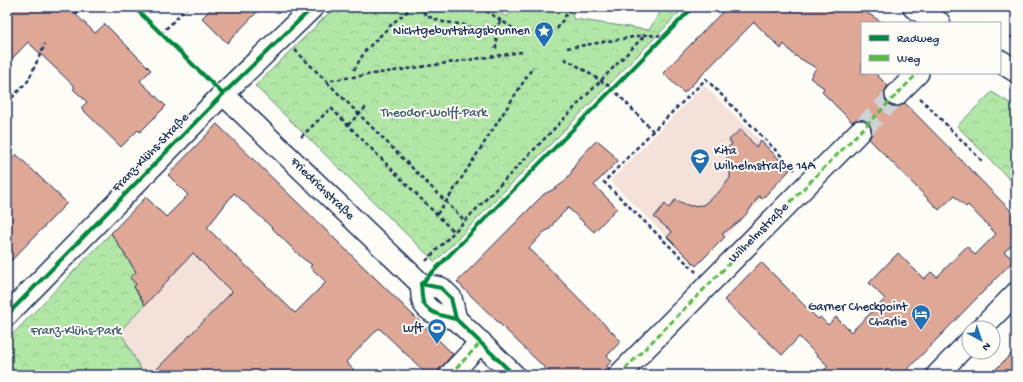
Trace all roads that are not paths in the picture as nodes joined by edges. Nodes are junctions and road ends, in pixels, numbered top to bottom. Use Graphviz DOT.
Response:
graph roads {
  1 [pos="313,7"];
  2 [pos="914,7"];
  3 [pos="937,22"];
  4 [pos="1001,62"];
  5 [pos="1016,72"];
  6 [pos="223,94"];
  7 [pos="860,131"];
  8 [pos="1016,294"];
  9 [pos="7,315"];
  10 [pos="990,320"];
  11 [pos="480,342"];
  12 [pos="961,350"];
  13 [pos="450,375"];
  14 [pos="514,375"];
  15 [pos="619,375"];
  16 [pos="937,375"];
  1 -- 6 [label="street, Franz-Klühs-Straße"];
  2 -- 3 [label="main road"];
  4 -- 5 [label="main road"];
  6 -- 9 [label="street, Franz-Klühs-Straße"];
  6 -- 11 [label="street, Friedrichstraße"];
  7 -- 15 [label="street, Wilhelmstraße"];
  8 -- 10 [label="street"];
  11 -- 13 [label="street"];
  11 -- 14 [label="street, Friedrichstraße"];
  12 -- 16 [label="street"];
}
